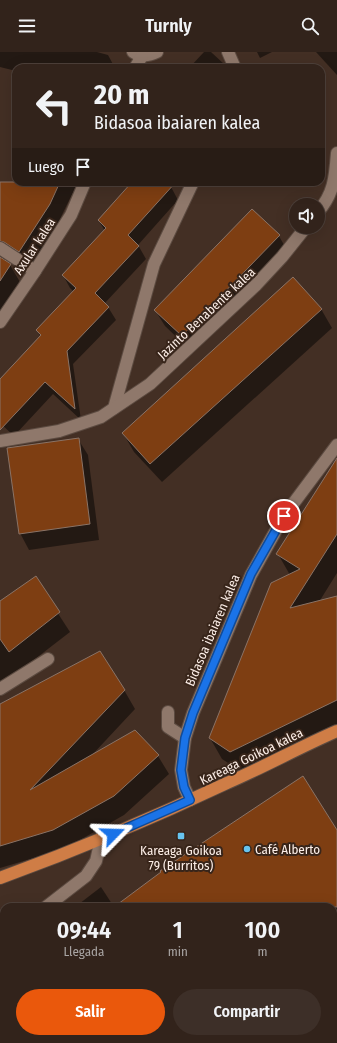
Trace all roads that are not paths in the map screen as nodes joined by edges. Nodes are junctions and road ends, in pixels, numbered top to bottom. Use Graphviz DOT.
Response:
graph roads {
  1 [pos="157,52"];
  2 [pos="228,52"];
  3 [pos="138,54"];
  4 [pos="136,64"];
  5 [pos="233,64"];
  6 [pos="337,153"];
  7 [pos="83,186"];
  8 [pos="192,186"];
  9 [pos="325,203"];
  10 [pos="300,234"];
  11 [pos="0,248"];
  12 [pos="35,271"];
  13 [pos="0,322"];
  14 [pos="114,408"];
  15 [pos="0,441"];
  16 [pos="337,445"];
  17 [pos="48,659"];
  18 [pos="0,689"];
  19 [pos="168,712"];
  20 [pos="337,731"];
  21 [pos="185,738"];
  22 [pos="190,800"];
  23 [pos="101,839"];
  24 [pos="0,878"];
  25 [pos="51,903"];
  1 -- 3 [label="street"];
  2 -- 5 [label="street"];
  3 -- 4 [label="street"];
  6 -- 9 [label="street"];
  7 -- 12 [label="street, Axular kalea"];
  8 -- 14 [label="street"];
  10 -- 14 [label="street, Jazinto Benabente kalea"];
  11 -- 12 [label="street"];
  12 -- 13 [label="street, Axular kalea"];
  14 -- 15 [label="street, Jazinto Benabente kalea"];
  16 -- 21 [label="street, Bidasoa ibaiaren kalea"];
  17 -- 18 [label="street"];
  19 -- 21 [label="street"];
  20 -- 22 [label="main road, Kareaga Goikoa kalea"];
  21 -- 22 [label="street, Bidasoa ibaiaren kalea"];
  22 -- 23 [label="main road, Kareaga Goikoa kalea"];
  23 -- 24 [label="main road, Kareaga Goikoa kalea"];
  23 -- 25 [label="street"];
}
